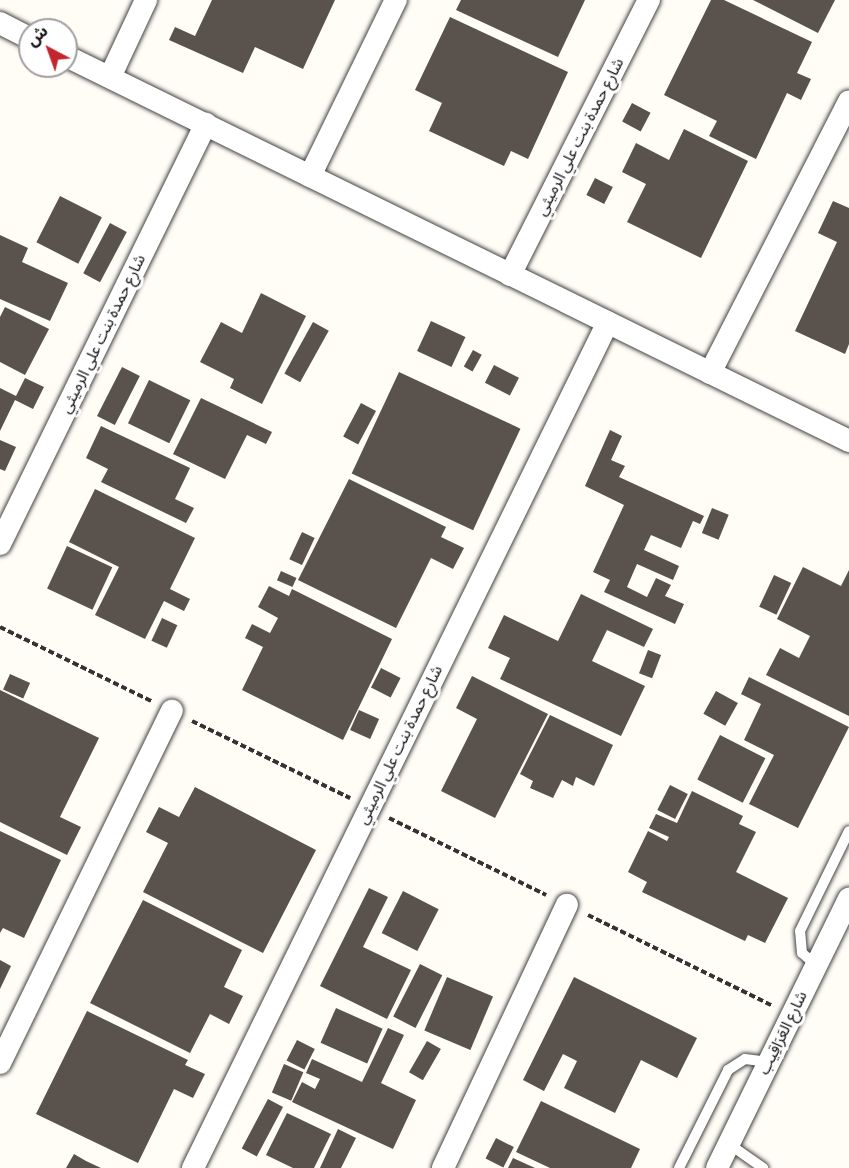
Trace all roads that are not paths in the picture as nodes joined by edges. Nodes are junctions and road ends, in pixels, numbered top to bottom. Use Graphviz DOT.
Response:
graph roads {
  1 [pos="146,0"];
  2 [pos="396,0"];
  3 [pos="650,0"];
  4 [pos="0,23"];
  5 [pos="18,32"];
  6 [pos="78,62"];
  7 [pos="110,77"];
  8 [pos="849,101"];
  9 [pos="206,124"];
  10 [pos="310,176"];
  11 [pos="510,274"];
  12 [pos="608,322"];
  13 [pos="710,373"];
  14 [pos="849,441"];
  15 [pos="0,544"];
  16 [pos="172,711"];
  17 [pos="849,831"];
  18 [pos="849,899"];
  19 [pos="567,905"];
  20 [pos="816,965"];
  21 [pos="769,1062"];
  22 [pos="0,1063"];
  23 [pos="729,1144"];
  24 [pos="193,1168"];
  25 [pos="443,1168"];
  26 [pos="679,1168"];
  27 [pos="717,1168"];
  28 [pos="763,1168"];
  1 -- 7 [label="street"];
  2 -- 10 [label="street"];
  3 -- 11 [label="street, شارع حمدة بنت علي الرميثي"];
  4 -- 5 [label="street"];
  6 -- 7 [label="street"];
  7 -- 9 [label="street"];
  8 -- 13 [label="street"];
  9 -- 10 [label="street"];
  9 -- 15 [label="street, شارع حمدة بنت علي الرميثي"];
  10 -- 11 [label="street"];
  11 -- 12 [label="street"];
  12 -- 13 [label="street"];
  12 -- 24 [label="street, شارع حمدة بنت علي الرميثي"];
  13 -- 14 [label="street"];
  16 -- 22 [label="street"];
  17 -- 20 [label="lane"];
  18 -- 20 [label="street, شارع العَرَاقِيب"];
  19 -- 25 [label="street"];
  20 -- 21 [label="street, شارع العَرَاقِيب"];
  21 -- 23 [label="street, شارع العَرَاقِيب"];
  21 -- 26 [label="lane"];
  23 -- 27 [label="street, شارع العَرَاقِيب"];
  23 -- 28 [label="lane"];
}
